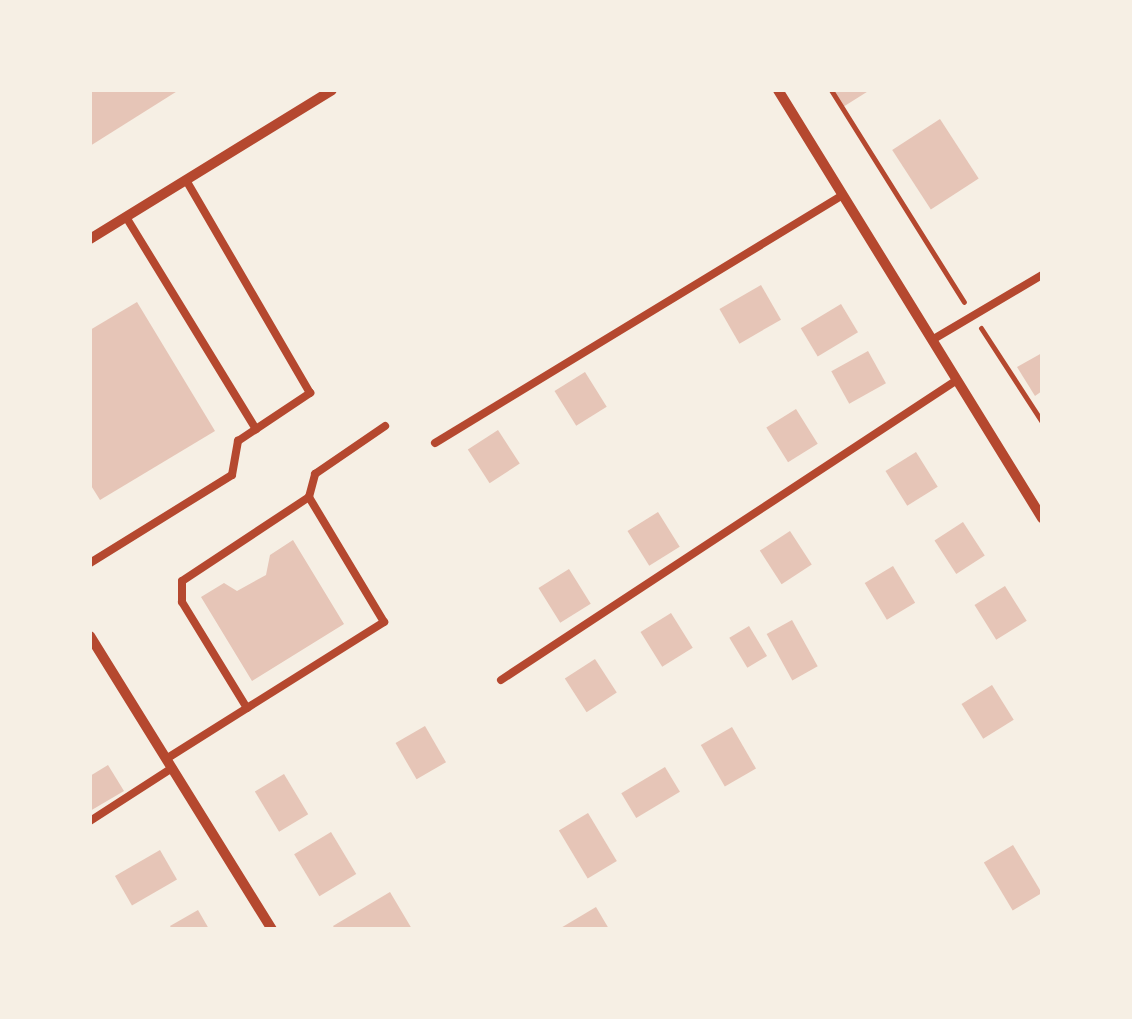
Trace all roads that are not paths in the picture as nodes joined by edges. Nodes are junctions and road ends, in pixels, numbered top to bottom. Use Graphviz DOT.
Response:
graph roads {
  1 [pos="332,90"];
  2 [pos="778,90"];
  3 [pos="186,180"];
  4 [pos="842,195"];
  5 [pos="126,217"];
  6 [pos="90,239"];
  7 [pos="1042,275"];
  8 [pos="932,340"];
  9 [pos="957,380"];
  10 [pos="385,426"];
  11 [pos="256,429"];
  12 [pos="435,443"];
  13 [pos="309,497"];
  14 [pos="1040,512"];
  15 [pos="90,563"];
  16 [pos="90,636"];
  17 [pos="501,680"];
  18 [pos="247,708"];
  19 [pos="169,763"];
  20 [pos="90,821"];
  21 [pos="272,929"];
  1 -- 3 [label="street"];
  2 -- 4 [label="street"];
  3 -- 5 [label="street"];
  3 -- 11 [label="lane"];
  4 -- 8 [label="street"];
  4 -- 12 [label="lane"];
  5 -- 6 [label="street"];
  5 -- 11 [label="lane"];
  7 -- 8 [label="lane"];
  8 -- 9 [label="street"];
  9 -- 14 [label="street"];
  9 -- 17 [label="lane"];
  10 -- 13 [label="lane"];
  11 -- 15 [label="lane"];
  13 -- 18 [label="lane"];
  13 -- 18 [label="lane"];
  16 -- 19 [label="street"];
  18 -- 19 [label="lane"];
  19 -- 20 [label="lane"];
  19 -- 21 [label="street"];
}
